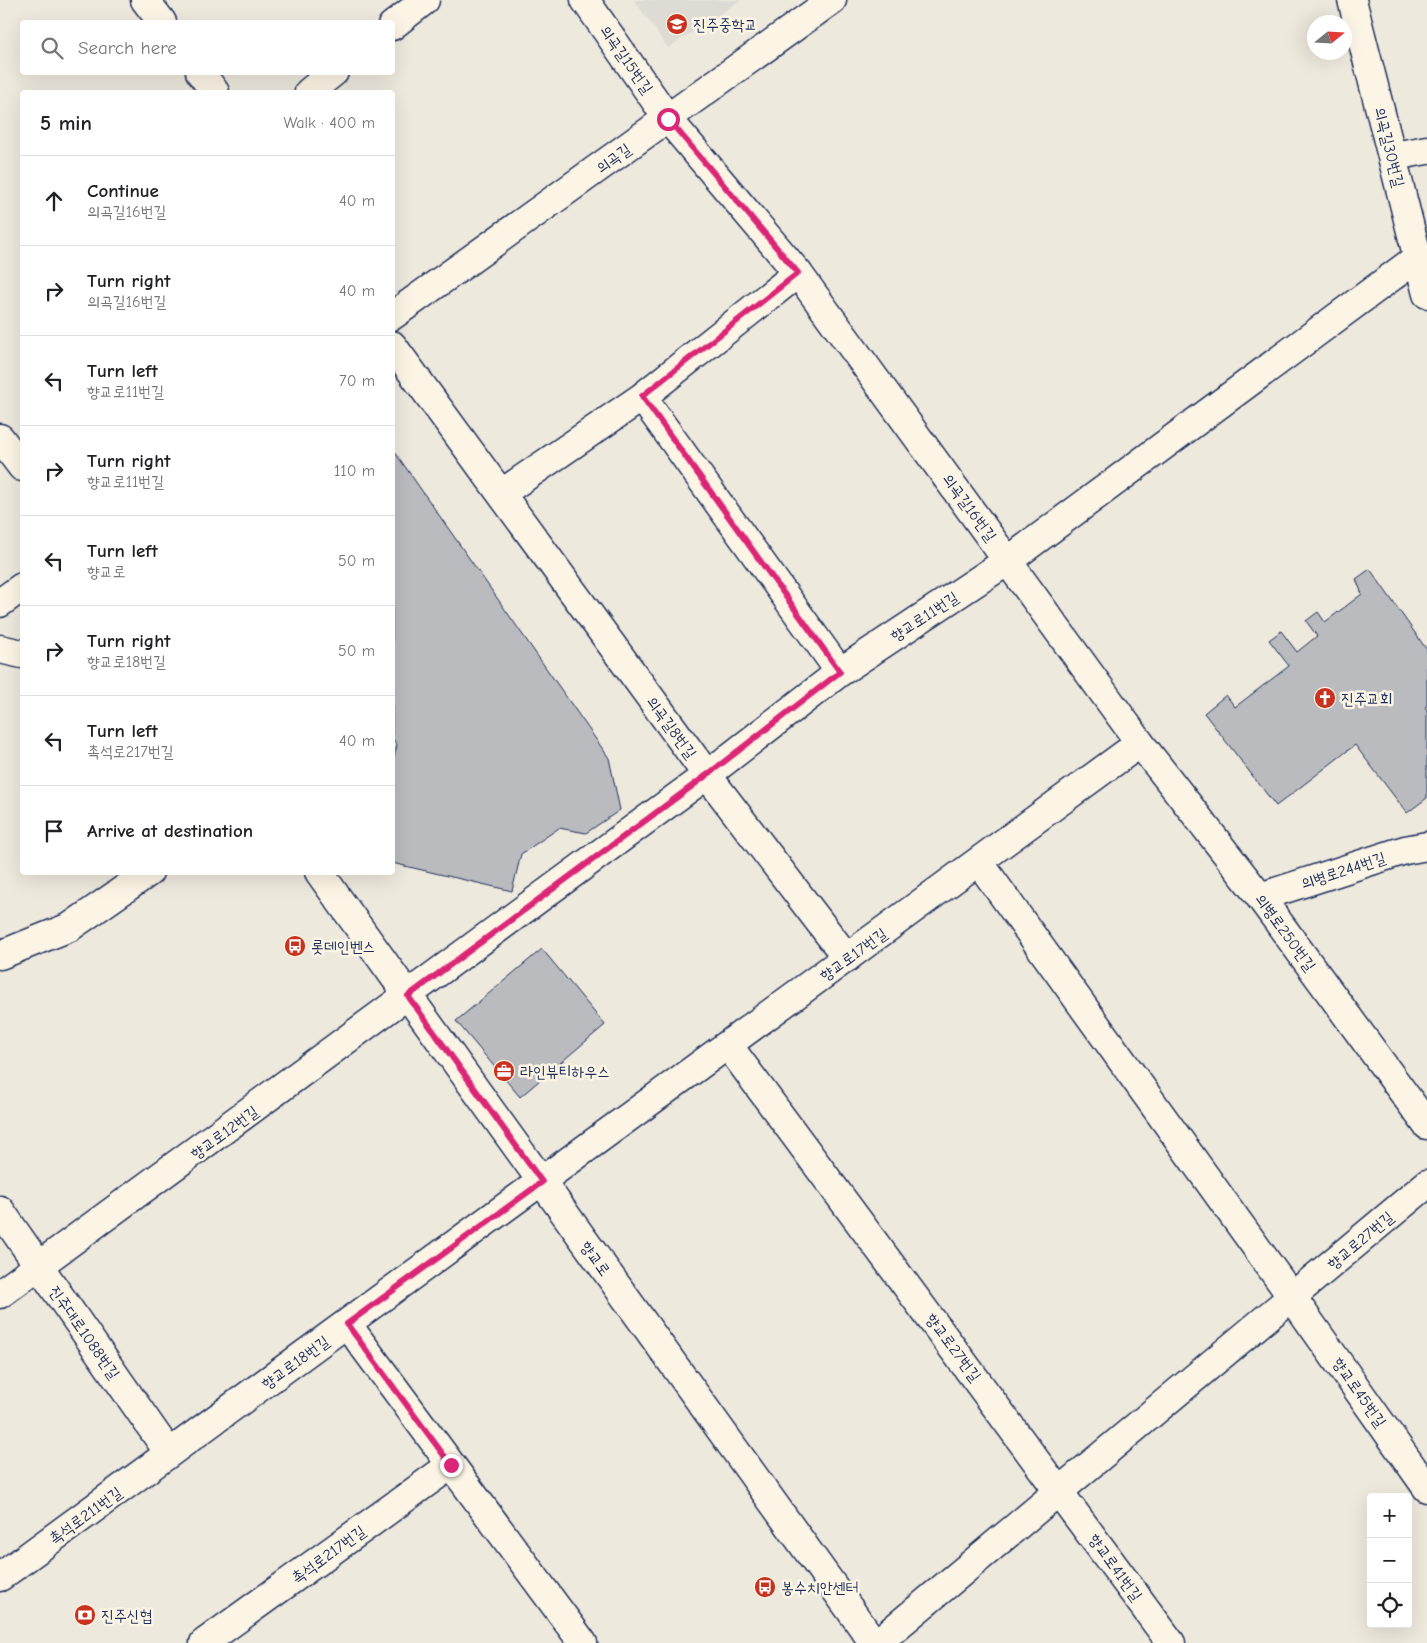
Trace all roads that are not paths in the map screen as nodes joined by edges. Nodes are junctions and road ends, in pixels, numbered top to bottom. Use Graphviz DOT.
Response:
graph roads {
  1 [pos="145,0"];
  2 [pos="426,0"];
  3 [pos="585,0"];
  4 [pos="832,0"];
  5 [pos="1352,0"];
  6 [pos="160,20"];
  7 [pos="395,24"];
  8 [pos="202,75"];
  9 [pos="330,75"];
  10 [pos="213,90"];
  11 [pos="312,90"];
  12 [pos="668,119"];
  13 [pos="1427,150"];
  14 [pos="1393,156"];
  15 [pos="1417,258"];
  16 [pos="798,273"];
  17 [pos="1427,294"];
  18 [pos="395,314"];
  19 [pos="395,349"];
  20 [pos="642,396"];
  21 [pos="0,426"];
  22 [pos="20,433"];
  23 [pos="0,438"];
  24 [pos="20,464"];
  25 [pos="502,493"];
  26 [pos="1009,560"];
  27 [pos="20,588"];
  28 [pos="0,603"];
  29 [pos="0,649"];
  30 [pos="20,654"];
  31 [pos="840,672"];
  32 [pos="1140,743"];
  33 [pos="707,775"];
  34 [pos="1427,846"];
  35 [pos="978,862"];
  36 [pos="145,875"];
  37 [pos="321,875"];
  38 [pos="1260,897"];
  39 [pos="0,954"];
  40 [pos="847,958"];
  41 [pos="408,996"];
  42 [pos="728,1045"];
  43 [pos="1427,1125"];
  44 [pos="542,1182"];
  45 [pos="1427,1184"];
  46 [pos="0,1210"];
  47 [pos="40,1267"];
  48 [pos="0,1294"];
  49 [pos="1292,1296"];
  50 [pos="347,1324"];
  51 [pos="169,1454"];
  52 [pos="451,1465"];
  53 [pos="1427,1488"];
  54 [pos="1060,1490"];
  55 [pos="0,1577"];
  56 [pos="204,1643"];
  57 [pos="583,1643"];
  58 [pos="876,1643"];
  59 [pos="1172,1643"];
  1 -- 6 [label="street"];
  2 -- 7 [label="street"];
  3 -- 12 [label="street, 의곡길15번길"];
  4 -- 12 [label="street, 의곡길"];
  5 -- 14 [label="street, 의곡길30번길"];
  8 -- 10 [label="street"];
  9 -- 11 [label="street"];
  12 -- 16 [label="street, 의곡길16번길"];
  12 -- 18 [label="street, 의곡길"];
  13 -- 14 [label="street"];
  14 -- 15 [label="street, 의곡길30번길"];
  15 -- 17 [label="street, 의곡길30번길"];
  15 -- 26 [label="street, 향교로11번길"];
  16 -- 20 [label="street"];
  16 -- 26 [label="street, 의곡길16번길"];
  19 -- 25 [label="street, 의곡길8번길"];
  20 -- 25 [label="street"];
  20 -- 31 [label="street"];
  21 -- 22 [label="street"];
  23 -- 24 [label="street"];
  25 -- 33 [label="street, 의곡길8번길"];
  26 -- 31 [label="street, 향교로11번길"];
  26 -- 32 [label="street, 의곡길16번길"];
  27 -- 28 [label="street"];
  29 -- 30 [label="street"];
  31 -- 33 [label="street, 향교로11번길"];
  32 -- 35 [label="street, 향교로17번길"];
  32 -- 38 [label="street, 의병로250번길"];
  33 -- 40 [label="street, 의곡길8번길"];
  33 -- 41 [label="street, 향교로11번길"];
  34 -- 38 [label="street, 의병로244번길"];
  35 -- 40 [label="street, 향교로17번길"];
  35 -- 49 [label="street"];
  36 -- 39 [label="street"];
  37 -- 41 [label="street, 향교로"];
  38 -- 43 [label="street, 의병로250번길"];
  40 -- 42 [label="street, 향교로17번길"];
  41 -- 44 [label="street, 향교로"];
  41 -- 47 [label="street, 향교로12번길"];
  42 -- 44 [label="street, 향교로17번길"];
  42 -- 54 [label="street, 향교로27번길"];
  44 -- 50 [label="street, 향교로18번길"];
  44 -- 58 [label="street, 향교로"];
  45 -- 49 [label="street, 향교로27번길"];
  46 -- 47 [label="street, 진주대로1088번길"];
  47 -- 48 [label="street, 향교로12번길"];
  47 -- 51 [label="street, 진주대로1088번길"];
  49 -- 53 [label="street, 향교로45번길"];
  49 -- 54 [label="street, 향교로27번길"];
  50 -- 51 [label="street, 향교로18번길"];
  50 -- 52 [label="street"];
  51 -- 55 [label="street, 촉석로211번길"];
  52 -- 56 [label="street, 촉석로217번길"];
  52 -- 57 [label="street"];
  54 -- 58 [label="street, 향교로27번길"];
  54 -- 59 [label="street, 향교로41번길"];
}
